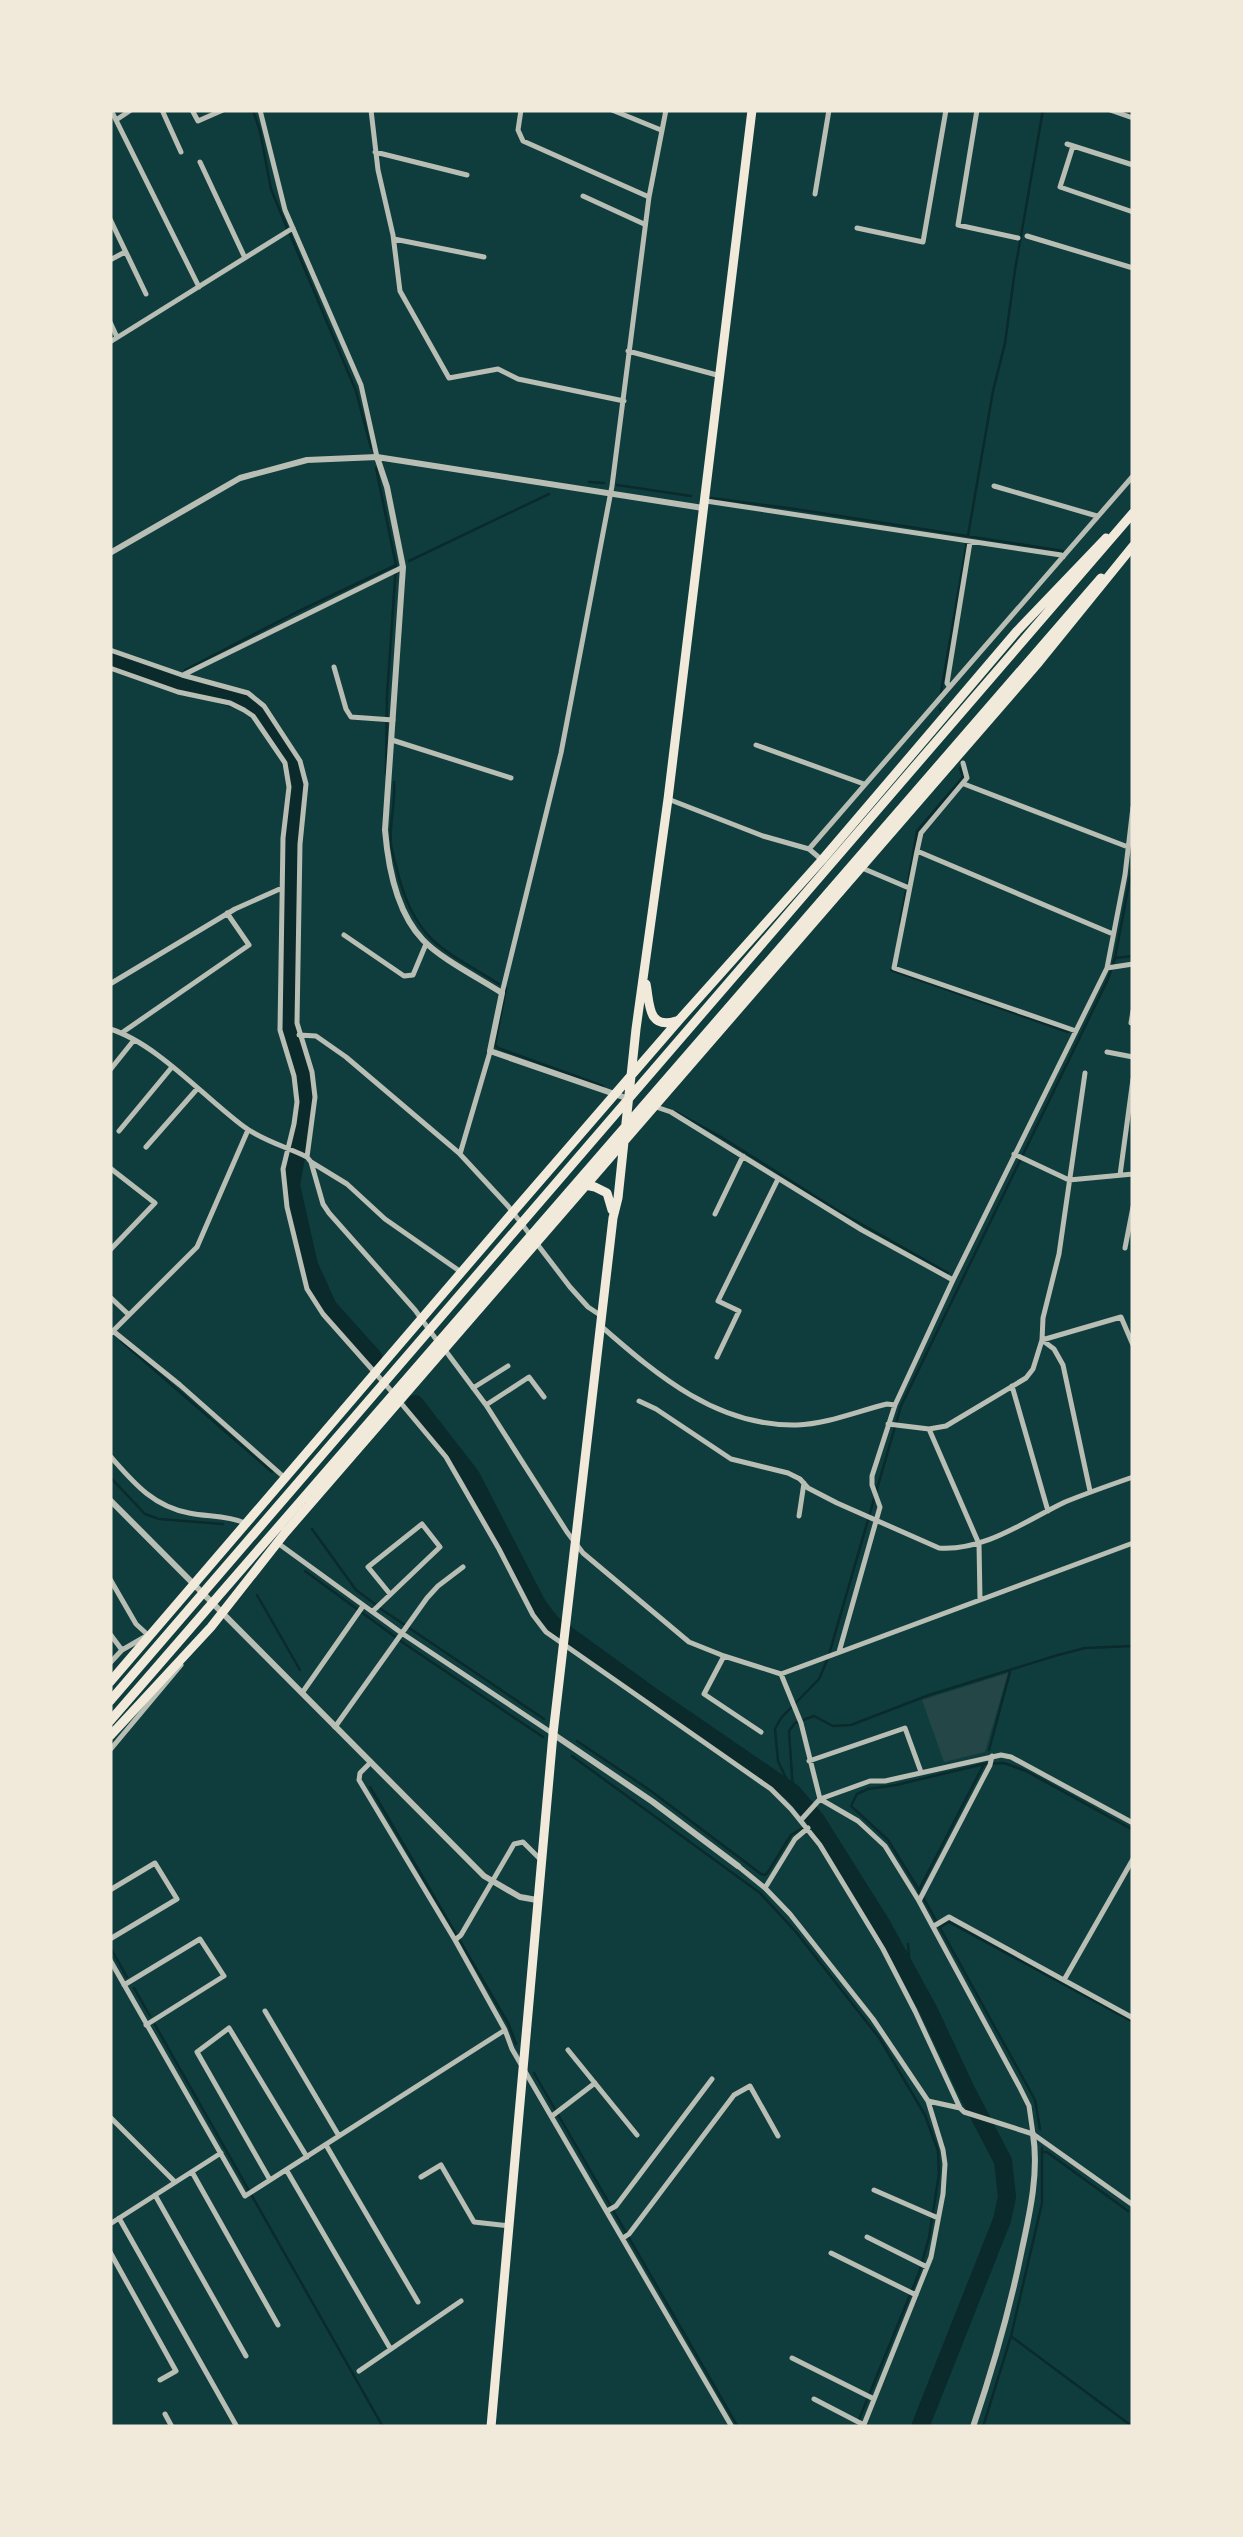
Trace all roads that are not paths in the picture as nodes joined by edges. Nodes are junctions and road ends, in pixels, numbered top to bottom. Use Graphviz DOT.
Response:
graph roads {
  1 [pos="111,110"];
  2 [pos="131,110"];
  3 [pos="162,110"];
  4 [pos="192,110"];
  5 [pos="223,110"];
  6 [pos="260,110"];
  7 [pos="371,110"];
  8 [pos="520,110"];
  9 [pos="612,110"];
  10 [pos="666,110"];
  11 [pos="752,110"];
  12 [pos="829,110"];
  13 [pos="946,110"];
  14 [pos="977,110"];
  15 [pos="1110,110"];
  16 [pos="1133,118"];
  17 [pos="113,120"];
  18 [pos="661,130"];
  19 [pos="181,152"];
  20 [pos="376,152"];
  21 [pos="200,162"];
  22 [pos="1133,165"];
  23 [pos="467,175"];
  24 [pos="814,194"];
  25 [pos="583,196"];
  26 [pos="649,197"];
  27 [pos="1133,212"];
  28 [pos="110,219"];
  29 [pos="646,224"];
  30 [pos="293,228"];
  31 [pos="857,228"];
  32 [pos="1027,236"];
  33 [pos="1018,238"];
  34 [pos="394,239"];
  35 [pos="126,252"];
  36 [pos="484,257"];
  37 [pos="245,258"];
  38 [pos="110,260"];
  39 [pos="1133,268"];
  40 [pos="200,287"];
  41 [pos="146,294"];
  42 [pos="110,322"];
  43 [pos="117,336"];
  44 [pos="110,342"];
  45 [pos="628,351"];
  46 [pos="720,376"];
  47 [pos="624,401"];
  48 [pos="378,457"];
  49 [pos="1133,476"];
  50 [pos="994,486"];
  51 [pos="610,494"];
  52 [pos="703,504"];
  53 [pos="1131,515"];
  54 [pos="1098,516"];
  55 [pos="968,540"];
  56 [pos="1133,544"];
  57 [pos="110,552"];
  58 [pos="1063,557"];
  59 [pos="398,568"];
  60 [pos="110,650"];
  61 [pos="110,668"];
  62 [pos="334,668"];
  63 [pos="182,675"];
  64 [pos="950,686"];
  65 [pos="940,698"];
  66 [pos="944,706"];
  67 [pos="389,719"];
  68 [pos="392,740"];
  69 [pos="756,745"];
  70 [pos="963,764"];
  71 [pos="510,778"];
  72 [pos="864,784"];
  73 [pos="964,784"];
  74 [pos="668,798"];
  75 [pos="1133,806"];
  76 [pos="1128,846"];
  77 [pos="809,849"];
  78 [pos="918,852"];
  79 [pos="822,860"];
  80 [pos="862,868"];
  81 [pos="283,888"];
  82 [pos="907,888"];
  83 [pos="228,913"];
  84 [pos="1113,934"];
  85 [pos="344,935"];
  86 [pos="426,944"];
  87 [pos="1133,964"];
  88 [pos="1107,968"];
  89 [pos="644,976"];
  90 [pos="718,977"];
  91 [pos="110,984"];
  92 [pos="502,993"];
  93 [pos="746,1000"];
  94 [pos="1133,1011"];
  95 [pos="680,1019"];
  96 [pos="1131,1023"];
  97 [pos="110,1029"];
  98 [pos="297,1031"];
  99 [pos="1076,1031"];
  100 [pos="122,1032"];
  101 [pos="134,1040"];
  102 [pos="490,1051"];
  103 [pos="1107,1052"];
  104 [pos="1133,1057"];
  105 [pos="172,1068"];
  106 [pos="110,1070"];
  107 [pos="1085,1072"];
  108 [pos="1133,1080"];
  109 [pos="631,1081"];
  110 [pos="671,1087"];
  111 [pos="197,1088"];
  112 [pos="615,1096"];
  113 [pos="629,1099"];
  114 [pos="654,1106"];
  115 [pos="604,1108"];
  116 [pos="627,1114"];
  117 [pos="248,1130"];
  118 [pos="119,1131"];
  119 [pos="625,1140"];
  120 [pos="146,1147"];
  121 [pos="290,1149"];
  122 [pos="460,1154"];
  123 [pos="743,1156"];
  124 [pos="1019,1156"];
  125 [pos="307,1158"];
  126 [pos="110,1168"];
  127 [pos="1133,1174"];
  128 [pos="1120,1175"];
  129 [pos="778,1179"];
  130 [pos="1069,1180"];
  131 [pos="586,1185"];
  132 [pos="1133,1207"];
  133 [pos="512,1212"];
  134 [pos="714,1214"];
  135 [pos="614,1218"];
  136 [pos="110,1236"];
  137 [pos="118,1242"];
  138 [pos="536,1242"];
  139 [pos="1125,1248"];
  140 [pos="110,1250"];
  141 [pos="462,1272"];
  142 [pos="953,1280"];
  143 [pos="110,1297"];
  144 [pos="129,1315"];
  145 [pos="422,1319"];
  146 [pos="602,1322"];
  147 [pos="112,1332"];
  148 [pos="1042,1340"];
  149 [pos="1133,1347"];
  150 [pos="444,1350"];
  151 [pos="718,1357"];
  152 [pos="508,1366"];
  153 [pos="376,1373"];
  154 [pos="1012,1386"];
  155 [pos="473,1388"];
  156 [pos="544,1397"];
  157 [pos="399,1401"];
  158 [pos="639,1402"];
  159 [pos="486,1405"];
  160 [pos="895,1405"];
  161 [pos="893,1425"];
  162 [pos="929,1429"];
  163 [pos="110,1456"];
  164 [pos="285,1478"];
  165 [pos="1133,1478"];
  166 [pos="804,1483"];
  167 [pos="1090,1492"];
  168 [pos="110,1500"];
  169 [pos="1048,1511"];
  170 [pos="799,1516"];
  171 [pos="874,1519"];
  172 [pos="246,1524"];
  173 [pos="1133,1543"];
  174 [pos="279,1544"];
  175 [pos="575,1544"];
  176 [pos="979,1544"];
  177 [pos="463,1567"];
  178 [pos="110,1579"];
  179 [pos="193,1584"];
  180 [pos="390,1594"];
  181 [pos="980,1599"];
  182 [pos="376,1608"];
  183 [pos="361,1609"];
  184 [pos="223,1612"];
  185 [pos="211,1627"];
  186 [pos="110,1634"];
  187 [pos="403,1634"];
  188 [pos="148,1636"];
  189 [pos="564,1644"];
  190 [pos="122,1650"];
  191 [pos="836,1653"];
  192 [pos="724,1656"];
  193 [pos="110,1663"];
  194 [pos="781,1674"];
  195 [pos="110,1682"];
  196 [pos="302,1694"];
  197 [pos="110,1700"];
  198 [pos="110,1721"];
  199 [pos="335,1727"];
  200 [pos="762,1732"];
  201 [pos="554,1734"];
  202 [pos="110,1736"];
  203 [pos="110,1750"];
  204 [pos="991,1760"];
  205 [pos="809,1761"];
  206 [pos="370,1762"];
  207 [pos="922,1772"];
  208 [pos="817,1801"];
  209 [pos="804,1823"];
  210 [pos="1133,1823"];
  211 [pos="1133,1859"];
  212 [pos="542,1861"];
  213 [pos="738,1866"];
  214 [pos="492,1882"];
  215 [pos="765,1888"];
  216 [pos="110,1890"];
  217 [pos="921,1897"];
  218 [pos="538,1900"];
  219 [pos="937,1925"];
  220 [pos="110,1939"];
  221 [pos="457,1939"];
  222 [pos="110,1960"];
  223 [pos="1064,1980"];
  224 [pos="124,1985"];
  225 [pos="265,2011"];
  226 [pos="1133,2018"];
  227 [pos="146,2024"];
  228 [pos="505,2030"];
  229 [pos="568,2050"];
  230 [pos="523,2066"];
  231 [pos="712,2079"];
  232 [pos="594,2083"];
  233 [pos="928,2101"];
  234 [pos="962,2110"];
  235 [pos="555,2114"];
  236 [pos="110,2117"];
  237 [pos="1033,2134"];
  238 [pos="638,2135"];
  239 [pos="340,2136"];
  240 [pos="778,2136"];
  241 [pos="326,2145"];
  242 [pos="221,2153"];
  243 [pos="307,2157"];
  244 [pos="287,2170"];
  245 [pos="192,2172"];
  246 [pos="422,2177"];
  247 [pos="270,2180"];
  248 [pos="175,2182"];
  249 [pos="874,2190"];
  250 [pos="155,2195"];
  251 [pos="1133,2205"];
  252 [pos="610,2209"];
  253 [pos="934,2217"];
  254 [pos="119,2218"];
  255 [pos="110,2224"];
  256 [pos="510,2226"];
  257 [pos="626,2236"];
  258 [pos="867,2238"];
  259 [pos="110,2252"];
  260 [pos="831,2253"];
  261 [pos="923,2266"];
  262 [pos="912,2293"];
  263 [pos="461,2300"];
  264 [pos="418,2302"];
  265 [pos="278,2325"];
  266 [pos="390,2348"];
  267 [pos="246,2356"];
  268 [pos="792,2358"];
  269 [pos="359,2372"];
  270 [pos="160,2380"];
  271 [pos="870,2397"];
  272 [pos="814,2400"];
  273 [pos="165,2414"];
  274 [pos="861,2424"];
  275 [pos="172,2427"];
  276 [pos="237,2427"];
  277 [pos="491,2427"];
  278 [pos="732,2427"];
  279 [pos="973,2427"];
  1 -- 17 [label="street"];
  2 -- 17 [label="street"];
  3 -- 19 [label="street"];
  4 -- 5 [label="street"];
  6 -- 30 [label="street"];
  7 -- 20 [label="street"];
  8 -- 26 [label="street"];
  9 -- 18 [label="street"];
  10 -- 18 [label="street"];
  11 -- 46 [label="highway"];
  12 -- 24 [label="street"];
  13 -- 31 [label="street"];
  14 -- 33 [label="street"];
  15 -- 16 [label="street"];
  17 -- 40 [label="street"];
  18 -- 26 [label="street"];
  20 -- 23 [label="street"];
  20 -- 34 [label="street"];
  21 -- 37 [label="street"];
  22 -- 27 [label="street"];
  25 -- 29 [label="street"];
  26 -- 29 [label="street"];
  28 -- 35 [label="street"];
  29 -- 45 [label="street"];
  30 -- 37 [label="street"];
  30 -- 48 [label="street"];
  32 -- 39 [label="street"];
  34 -- 36 [label="street"];
  34 -- 47 [label="street"];
  35 -- 38 [label="street"];
  35 -- 41 [label="street"];
  37 -- 40 [label="street"];
  40 -- 43 [label="street"];
  42 -- 43 [label="street"];
  43 -- 44 [label="street"];
  45 -- 46 [label="street"];
  45 -- 47 [label="street"];
  46 -- 52 [label="highway"];
  47 -- 51 [label="street"];
  48 -- 51 [label="street"];
  48 -- 57 [label="street"];
  48 -- 59 [label="street"];
  49 -- 54 [label="street"];
  50 -- 54 [label="street"];
  51 -- 52 [label="street"];
  51 -- 92 [label="street"];
  52 -- 55 [label="street"];
  52 -- 74 [label="highway"];
  53 -- 79 [label="highway"];
  53 -- 197 [label="highway"];
  54 -- 58 [label="street"];
  55 -- 58 [label="street"];
  55 -- 64 [label="street"];
  56 -- 80 [label="highway"];
  56 -- 198 [label="highway"];
  58 -- 64 [label="street"];
  59 -- 63 [label="street"];
  59 -- 67 [label="street"];
  60 -- 63 [label="street"];
  61 -- 81 [label="street"];
  62 -- 67 [label="street"];
  63 -- 98 [label="street"];
  64 -- 65 [label="street"];
  65 -- 66 [label="street"];
  65 -- 72 [label="street"];
  67 -- 68 [label="street"];
  68 -- 71 [label="street"];
  68 -- 86 [label="street"];
  69 -- 72 [label="street"];
  70 -- 73 [label="street"];
  72 -- 77 [label="street"];
  73 -- 76 [label="street"];
  73 -- 78 [label="street"];
  74 -- 77 [label="street"];
  74 -- 89 [label="highway"];
  75 -- 76 [label="street"];
  76 -- 84 [label="street"];
  77 -- 79 [label="street"];
  78 -- 82 [label="street"];
  78 -- 84 [label="street"];
  79 -- 90 [label="highway"];
  80 -- 82 [label="street"];
  80 -- 93 [label="highway"];
  81 -- 83 [label="street"];
  81 -- 121 [label="street"];
  82 -- 99 [label="street"];
  83 -- 91 [label="street"];
  83 -- 100 [label="street"];
  84 -- 88 [label="street"];
  85 -- 86 [label="street"];
  86 -- 92 [label="street"];
  87 -- 88 [label="street"];
  88 -- 99 [label="street"];
  89 -- 95 [label="highway"];
  89 -- 109 [label="highway"];
  90 -- 93 [label="street"];
  90 -- 95 [label="highway"];
  92 -- 102 [label="street"];
  93 -- 110 [label="highway"];
  94 -- 96 [label="street"];
  95 -- 109 [label="highway"];
  97 -- 100 [label="street"];
  98 -- 122 [label="street"];
  98 -- 125 [label="street"];
  99 -- 124 [label="street"];
  100 -- 101 [label="street"];
  101 -- 105 [label="street"];
  101 -- 106 [label="street"];
  102 -- 112 [label="street"];
  102 -- 122 [label="street"];
  103 -- 104 [label="street"];
  105 -- 111 [label="street"];
  105 -- 118 [label="street"];
  107 -- 130 [label="street"];
  108 -- 128 [label="street"];
  109 -- 110 [label="highway"];
  109 -- 112 [label="highway"];
  109 -- 113 [label="highway"];
  110 -- 114 [label="highway"];
  111 -- 117 [label="street"];
  111 -- 120 [label="street"];
  112 -- 113 [label="street"];
  112 -- 115 [label="highway"];
  113 -- 114 [label="street"];
  113 -- 116 [label="highway"];
  114 -- 119 [label="highway"];
  114 -- 123 [label="street"];
  115 -- 116 [label="highway"];
  115 -- 133 [label="highway"];
  116 -- 119 [label="highway"];
  117 -- 121 [label="street"];
  117 -- 144 [label="street"];
  119 -- 131 [label="highway"];
  119 -- 135 [label="highway"];
  121 -- 125 [label="street"];
  121 -- 153 [label="street"];
  122 -- 133 [label="street"];
  123 -- 129 [label="street"];
  123 -- 134 [label="street"];
  124 -- 130 [label="street"];
  124 -- 142 [label="street"];
  125 -- 141 [label="street"];
  125 -- 145 [label="street"];
  126 -- 137 [label="street"];
  127 -- 128 [label="street"];
  128 -- 130 [label="street"];
  129 -- 142 [label="street"];
  129 -- 151 [label="street"];
  130 -- 148 [label="street"];
  131 -- 135 [label="highway"];
  131 -- 138 [label="highway"];
  132 -- 139 [label="street"];
  133 -- 138 [label="street"];
  133 -- 141 [label="highway"];
  135 -- 146 [label="highway"];
  136 -- 137 [label="street"];
  137 -- 140 [label="street"];
  138 -- 146 [label="street"];
  138 -- 150 [label="highway"];
  141 -- 145 [label="highway"];
  142 -- 160 [label="street"];
  143 -- 144 [label="street"];
  144 -- 147 [label="street"];
  145 -- 150 [label="street"];
  145 -- 153 [label="highway"];
  146 -- 160 [label="street"];
  146 -- 175 [label="highway"];
  147 -- 164 [label="street"];
  148 -- 149 [label="street"];
  148 -- 154 [label="street"];
  148 -- 167 [label="street"];
  150 -- 155 [label="street"];
  150 -- 157 [label="highway"];
  152 -- 155 [label="street"];
  153 -- 157 [label="street"];
  153 -- 164 [label="highway"];
  154 -- 162 [label="street"];
  154 -- 169 [label="street"];
  155 -- 159 [label="street"];
  156 -- 159 [label="street"];
  157 -- 174 [label="highway"];
  157 -- 189 [label="street"];
  158 -- 166 [label="street"];
  159 -- 175 [label="street"];
  160 -- 161 [label="street"];
  161 -- 162 [label="street"];
  161 -- 171 [label="street"];
  162 -- 176 [label="street"];
  163 -- 172 [label="street"];
  164 -- 172 [label="highway"];
  165 -- 167 [label="street"];
  166 -- 170 [label="street"];
  166 -- 171 [label="street"];
  167 -- 169 [label="street"];
  168 -- 179 [label="street"];
  169 -- 176 [label="street"];
  171 -- 176 [label="street"];
  171 -- 191 [label="street"];
  172 -- 179 [label="highway"];
  173 -- 181 [label="street"];
  174 -- 183 [label="street"];
  174 -- 184 [label="highway"];
  175 -- 189 [label="highway"];
  175 -- 192 [label="street"];
  176 -- 181 [label="street"];
  177 -- 187 [label="street"];
  178 -- 188 [label="street"];
  179 -- 184 [label="street"];
  179 -- 188 [label="highway"];
  180 -- 180 [label="street"];
  180 -- 182 [label="street"];
  181 -- 191 [label="street"];
  182 -- 183 [label="street"];
  182 -- 187 [label="street"];
  183 -- 196 [label="street"];
  184 -- 185 [label="highway"];
  184 -- 196 [label="street"];
  185 -- 202 [label="highway"];
  185 -- 203 [label="street"];
  186 -- 190 [label="street"];
  187 -- 199 [label="street"];
  187 -- 201 [label="street"];
  188 -- 190 [label="street"];
  188 -- 195 [label="highway"];
  189 -- 201 [label="highway"];
  189 -- 209 [label="street"];
  190 -- 193 [label="street"];
  191 -- 194 [label="street"];
  192 -- 194 [label="street"];
  192 -- 200 [label="street"];
  194 -- 205 [label="street"];
  196 -- 199 [label="street"];
  199 -- 206 [label="street"];
  201 -- 212 [label="highway"];
  201 -- 213 [label="street"];
  204 -- 207 [label="street"];
  204 -- 210 [label="street"];
  204 -- 217 [label="street"];
  205 -- 207 [label="street"];
  205 -- 208 [label="street"];
  206 -- 214 [label="street"];
  206 -- 221 [label="street"];
  207 -- 208 [label="street"];
  208 -- 209 [label="street"];
  208 -- 217 [label="street"];
  209 -- 215 [label="street"];
  209 -- 234 [label="street"];
  211 -- 223 [label="street"];
  212 -- 214 [label="street"];
  212 -- 218 [label="highway"];
  213 -- 215 [label="street"];
  214 -- 218 [label="street"];
  214 -- 221 [label="street"];
  215 -- 233 [label="street"];
  216 -- 220 [label="street"];
  217 -- 219 [label="street"];
  218 -- 230 [label="highway"];
  219 -- 223 [label="street"];
  219 -- 237 [label="street"];
  221 -- 228 [label="street"];
  222 -- 224 [label="street"];
  223 -- 226 [label="street"];
  224 -- 227 [label="street"];
  224 -- 227 [label="street"];
  225 -- 239 [label="street"];
  227 -- 242 [label="street"];
  228 -- 230 [label="street"];
  228 -- 239 [label="street"];
  229 -- 232 [label="street"];
  230 -- 235 [label="street"];
  230 -- 256 [label="highway"];
  231 -- 252 [label="street"];
  232 -- 235 [label="street"];
  232 -- 238 [label="street"];
  233 -- 234 [label="street"];
  233 -- 253 [label="street"];
  234 -- 237 [label="street"];
  235 -- 252 [label="street"];
  236 -- 248 [label="street"];
  237 -- 251 [label="street"];
  237 -- 279 [label="street"];
  239 -- 241 [label="street"];
  240 -- 257 [label="street"];
  241 -- 243 [label="street"];
  241 -- 264 [label="street"];
  242 -- 245 [label="street"];
  242 -- 247 [label="street"];
  243 -- 244 [label="street"];
  243 -- 247 [label="street"];
  244 -- 247 [label="street"];
  244 -- 266 [label="street"];
  245 -- 248 [label="street"];
  245 -- 265 [label="street"];
  246 -- 256 [label="street"];
  248 -- 250 [label="street"];
  249 -- 253 [label="street"];
  250 -- 254 [label="street"];
  250 -- 267 [label="street"];
  252 -- 257 [label="street"];
  253 -- 261 [label="street"];
  254 -- 255 [label="street"];
  254 -- 276 [label="street"];
  256 -- 277 [label="highway"];
  257 -- 278 [label="street"];
  258 -- 261 [label="street"];
  259 -- 270 [label="street"];
  260 -- 262 [label="street"];
  261 -- 262 [label="street"];
  262 -- 271 [label="street"];
  263 -- 266 [label="street"];
  266 -- 269 [label="street"];
  268 -- 271 [label="street"];
  271 -- 274 [label="street"];
  272 -- 274 [label="street"];
  273 -- 275 [label="street"];
}
